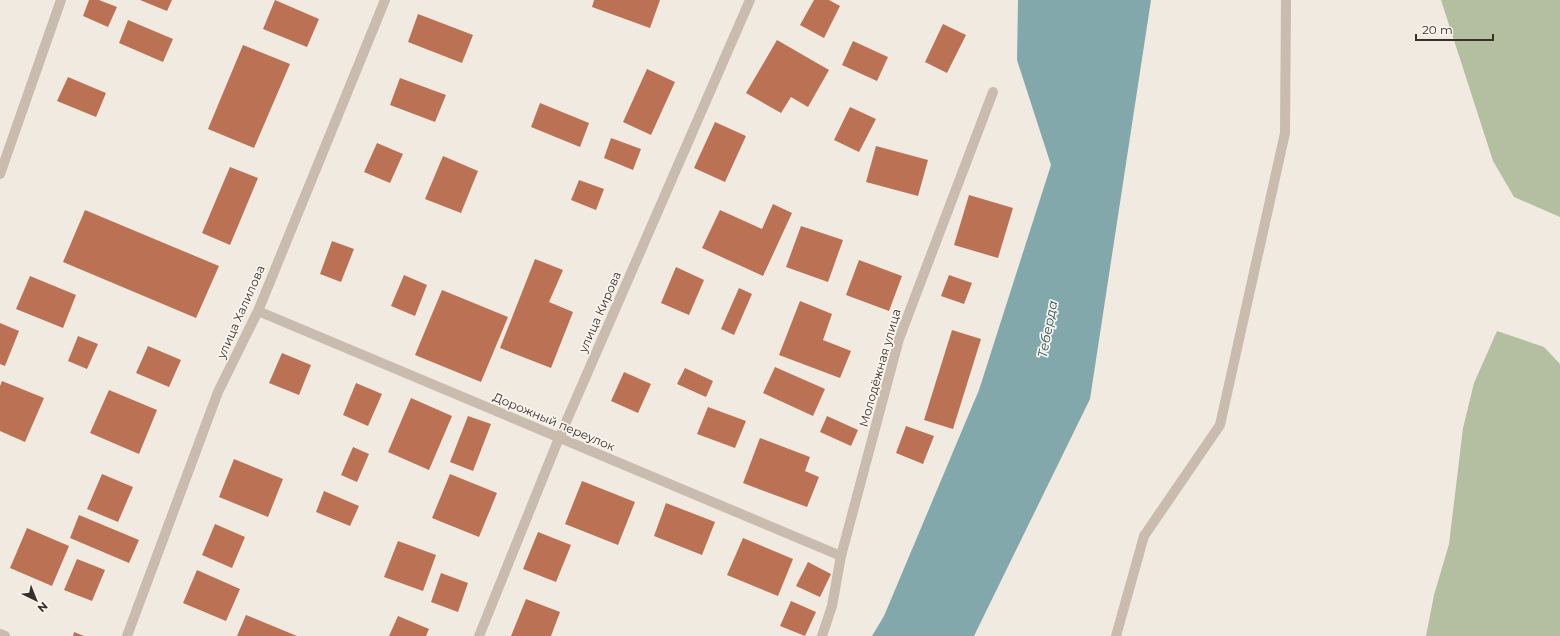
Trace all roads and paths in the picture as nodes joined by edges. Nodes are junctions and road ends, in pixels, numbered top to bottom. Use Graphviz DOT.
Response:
graph roads {
  1 [pos="61,0"];
  2 [pos="385,0"];
  3 [pos="750,0"];
  4 [pos="1286,0"];
  5 [pos="993,92"];
  6 [pos="0,174"];
  7 [pos="258,310"];
  8 [pos="559,438"];
  9 [pos="841,556"];
  10 [pos="0,634"];
  11 [pos="5,636"];
  12 [pos="127,636"];
  13 [pos="479,636"];
  14 [pos="822,636"];
  15 [pos="1116,636"];
  1 -- 6 [label="street"];
  2 -- 7 [label="street, улица Халилова"];
  3 -- 8 [label="street, улица Кирова"];
  4 -- 15 [label="street"];
  5 -- 9 [label="street, Молодёжная улица"];
  7 -- 8 [label="street, Дорожный переулок"];
  7 -- 12 [label="street, улица Халилова"];
  8 -- 9 [label="street, Дорожный переулок"];
  8 -- 13 [label="street, улица Кирова"];
  9 -- 14 [label="street, Молодёжная улица"];
  10 -- 11 [label="street"];
}
